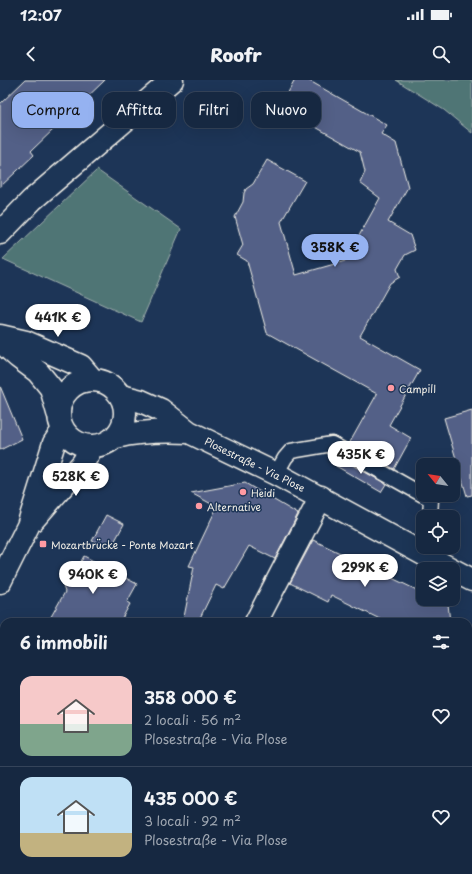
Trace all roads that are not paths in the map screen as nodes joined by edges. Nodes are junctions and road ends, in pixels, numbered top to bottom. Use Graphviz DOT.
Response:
graph roads {
  1 [pos="172,80"];
  2 [pos="0,233"];
  3 [pos="0,336"];
  4 [pos="0,341"];
  5 [pos="92,380"];
  6 [pos="121,396"];
  7 [pos="60,422"];
  8 [pos="189,432"];
  9 [pos="116,437"];
  10 [pos="92,447"];
  11 [pos="276,474"];
  12 [pos="416,491"];
  13 [pos="321,497"];
  14 [pos="28,526"];
  15 [pos="416,547"];
  16 [pos="428,554"];
  17 [pos="440,562"];
  18 [pos="460,574"];
  19 [pos="472,580"];
  20 [pos="0,582"];
  21 [pos="258,618"];
  1 -- 2 [label="street"];
  3 -- 5 [label="street"];
  4 -- 7 [label="street"];
  5 -- 6 [label="street, Plosestraße - Via Plose"];
  5 -- 7 [label="street"];
  6 -- 8 [label="street, Plosestraße - Via Plose"];
  6 -- 9 [label="street"];
  7 -- 10 [label="street"];
  7 -- 14 [label="street"];
  8 -- 9 [label="street, Plosestraße - Via Plose"];
  8 -- 11 [label="street, Plosestraße - Via Plose"];
  9 -- 10 [label="street, Plosestraße - Via Plose"];
  10 -- 14 [label="street"];
  11 -- 12 [label="lane"];
  11 -- 13 [label="street, Plosestraße - Via Plose"];
  13 -- 15 [label="street, Plosestraße - Via Plose"];
  13 -- 21 [label="street"];
  14 -- 20 [label="street"];
  16 -- 17 [label="street, Plosestraße - Via Plose"];
  18 -- 19 [label="street, Plosestraße - Via Plose"];
}
